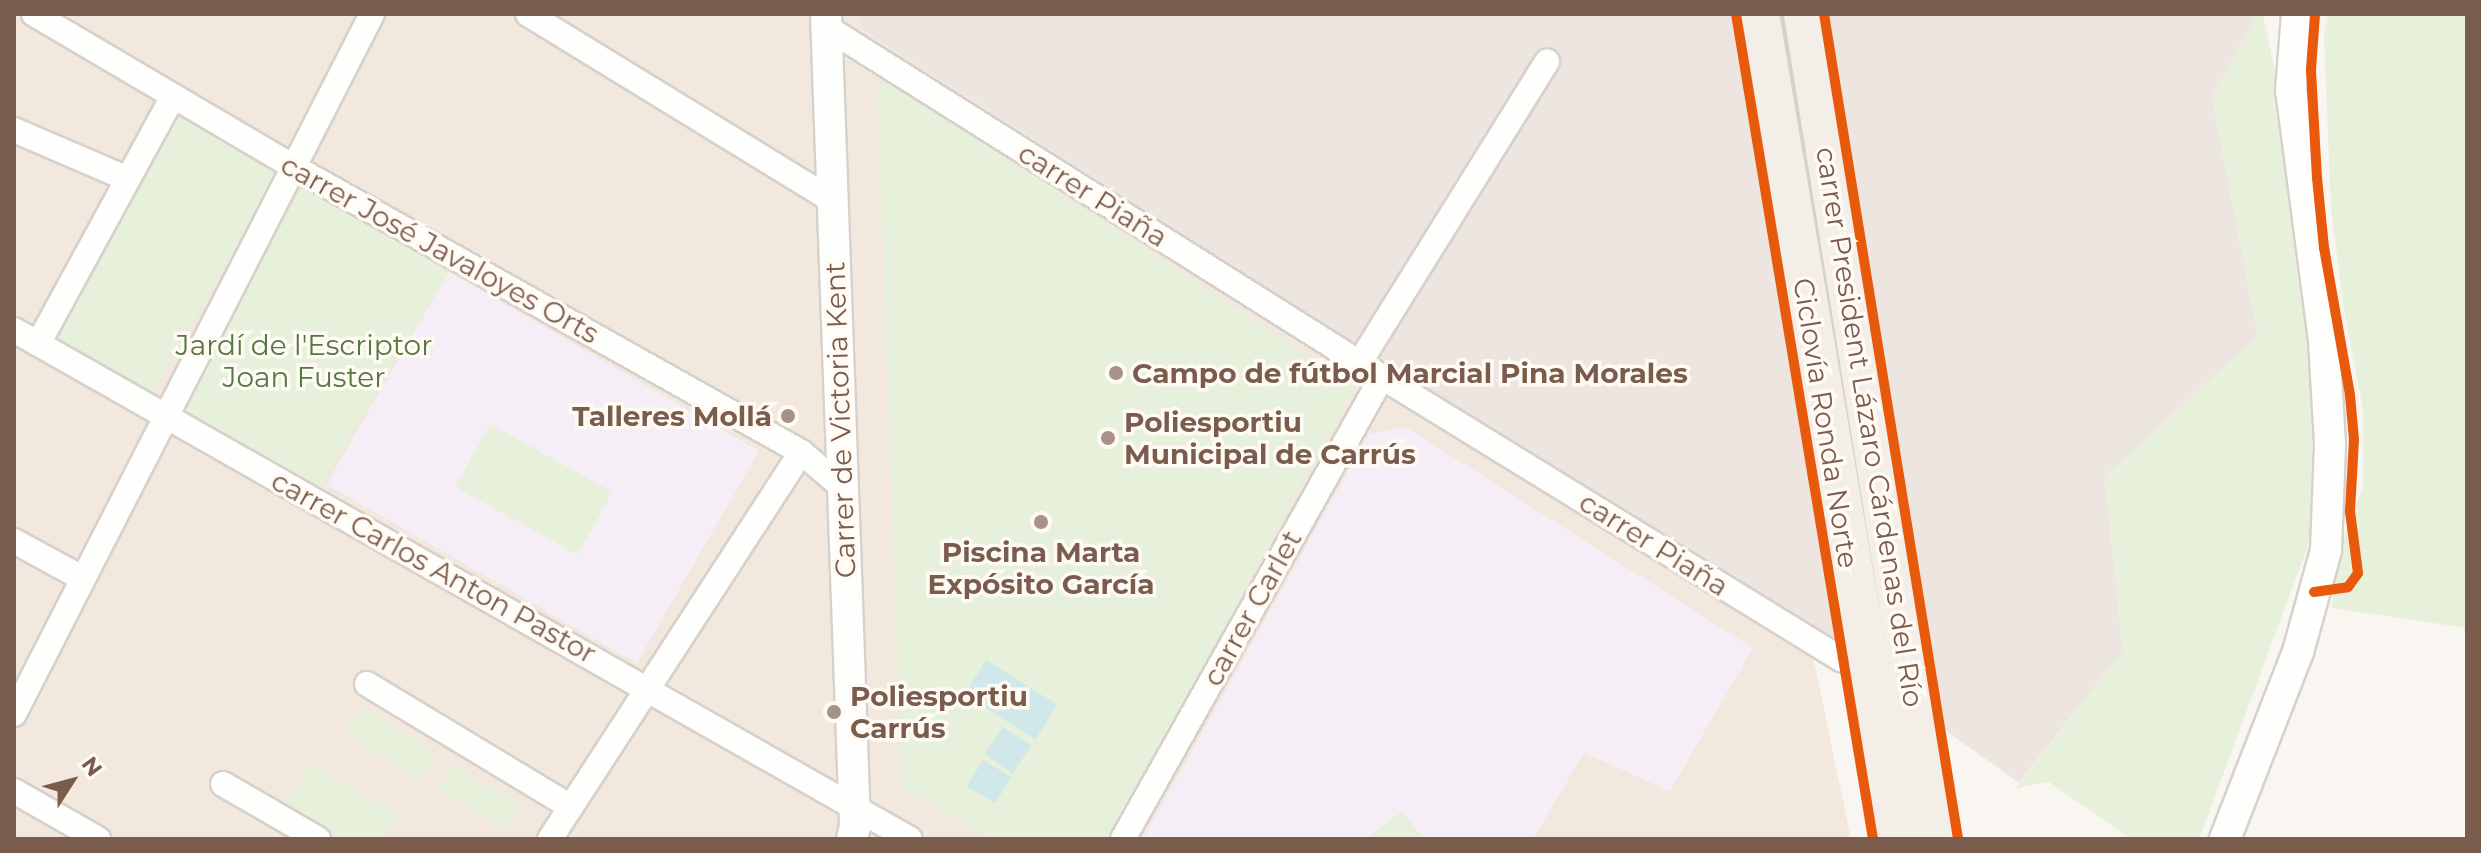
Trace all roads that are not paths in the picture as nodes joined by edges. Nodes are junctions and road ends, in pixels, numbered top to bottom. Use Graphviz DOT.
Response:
graph roads {
  1 [pos="34,14"];
  2 [pos="372,14"];
  3 [pos="528,14"];
  4 [pos="1759,14"];
  5 [pos="1804,14"];
  6 [pos="2297,14"];
  7 [pos="826,20"];
  8 [pos="1547,61"];
  9 [pos="173,96"];
  10 [pos="14,130"];
  11 [pos="292,166"];
  12 [pos="128,179"];
  13 [pos="832,200"];
  14 [pos="14,330"];
  15 [pos="38,344"];
  16 [pos="1360,362"];
  17 [pos="1382,377"];
  18 [pos="164,416"];
  19 [pos="801,452"];
  20 [pos="842,487"];
  21 [pos="14,541"];
  22 [pos="82,578"];
  23 [pos="1869,668"];
  24 [pos="367,684"];
  25 [pos="648,688"];
  26 [pos="14,714"];
  27 [pos="223,784"];
  28 [pos="14,791"];
  29 [pos="571,807"];
  30 [pos="856,827"];
  31 [pos="98,839"];
  32 [pos="318,839"];
  33 [pos="550,839"];
  34 [pos="910,839"];
  35 [pos="1123,839"];
  36 [pos="1898,839"];
  37 [pos="1937,839"];
  38 [pos="2225,839"];
  1 -- 9 [label="street, carrer José Javaloyes Orts"];
  2 -- 11 [label="street"];
  3 -- 13 [label="street"];
  4 -- 23 [label="main road, carrer President Lázaro Cárdenas del Río"];
  5 -- 37 [label="main road, carrer President Lázaro Cárdenas del Río"];
  6 -- 38 [label="street"];
  7 -- 13 [label="street, Carrer de Victoria Kent"];
  7 -- 16 [label="street, carrer Piaña"];
  8 -- 16 [label="street"];
  9 -- 11 [label="street, carrer José Javaloyes Orts"];
  9 -- 12 [label="street"];
  10 -- 12 [label="street"];
  11 -- 18 [label="street"];
  11 -- 19 [label="street, carrer José Javaloyes Orts"];
  12 -- 15 [label="street"];
  13 -- 20 [label="street, Carrer de Victoria Kent"];
  14 -- 15 [label="street, carrer Carlos Anton Pastor"];
  15 -- 18 [label="street, carrer Carlos Anton Pastor"];
  16 -- 17 [label="street, carrer Piaña"];
  17 -- 23 [label="street, carrer Piaña"];
  17 -- 35 [label="street, carrer Carlet"];
  18 -- 22 [label="street"];
  18 -- 25 [label="street, carrer Carlos Anton Pastor"];
  19 -- 20 [label="street, carrer José Javaloyes Orts"];
  19 -- 25 [label="street"];
  20 -- 30 [label="street, Carrer de Victoria Kent"];
  21 -- 22 [label="street"];
  22 -- 26 [label="street"];
  23 -- 36 [label="main road, carrer President Lázaro Cárdenas del Río"];
  24 -- 29 [label="street"];
  25 -- 29 [label="street"];
  25 -- 30 [label="street, carrer Carlos Anton Pastor"];
  27 -- 32 [label="street"];
  28 -- 31 [label="street"];
  29 -- 33 [label="street"];
  30 -- 34 [label="street, carrer Carlos Anton Pastor"];
}
